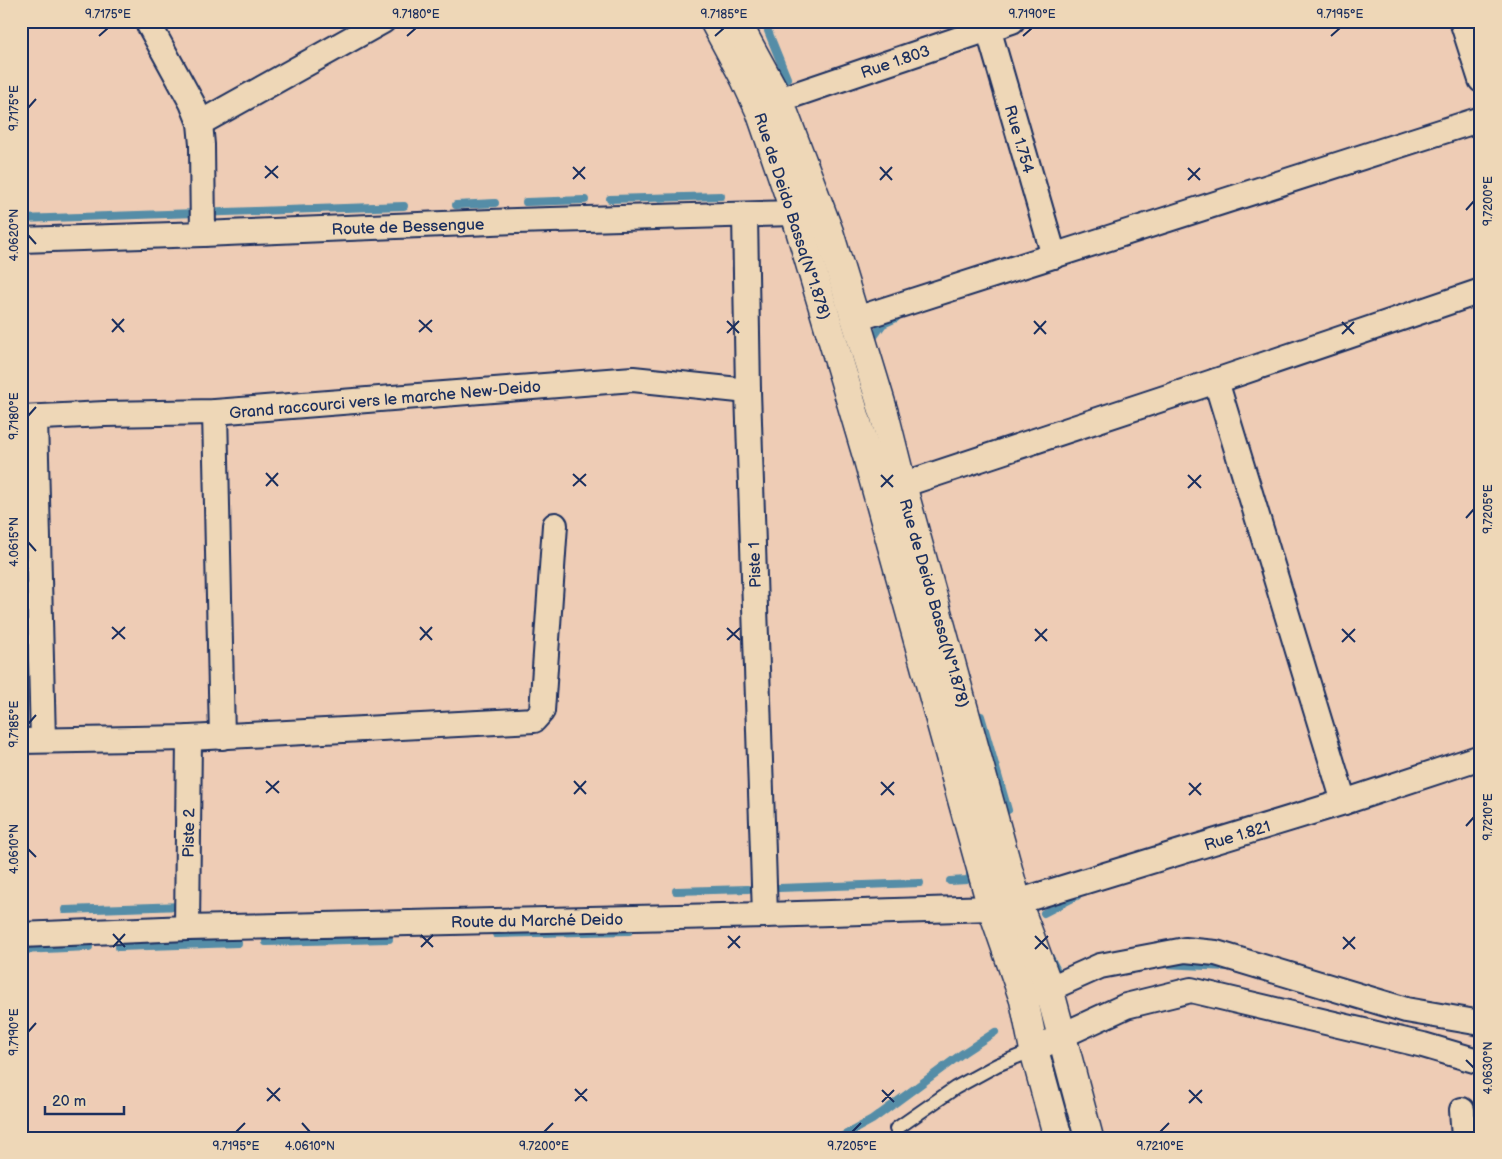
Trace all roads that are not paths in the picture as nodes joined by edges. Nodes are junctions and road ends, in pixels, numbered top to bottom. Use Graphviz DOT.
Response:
graph roads {
  1 [pos="147,21"];
  2 [pos="383,21"];
  3 [pos="714,21"];
  4 [pos="736,21"];
  5 [pos="1012,21"];
  6 [pos="1462,21"];
  7 [pos="987,25"];
  8 [pos="1481,80"];
  9 [pos="779,100"];
  10 [pos="1481,119"];
  11 [pos="200,124"];
  12 [pos="795,213"];
  13 [pos="745,215"];
  14 [pos="203,234"];
  15 [pos="21,240"];
  16 [pos="1054,256"];
  17 [pos="1481,291"];
  18 [pos="856,319"];
  19 [pos="1216,381"];
  20 [pos="748,391"];
  21 [pos="215,412"];
  22 [pos="28,418"];
  23 [pos="902,485"];
  24 [pos="555,525"];
  25 [pos="222,736"];
  26 [pos="189,738"];
  27 [pos="32,741"];
  28 [pos="1481,757"];
  29 [pos="1344,802"];
  30 [pos="1005,905"];
  31 [pos="766,915"];
  32 [pos="187,928"];
  33 [pos="21,935"];
  34 [pos="1049,988"];
  35 [pos="1024,1000"];
  36 [pos="1481,1023"];
  37 [pos="1063,1035"];
  38 [pos="1034,1050"];
  39 [pos="1481,1062"];
  40 [pos="1462,1110"];
  41 [pos="896,1129"];
  42 [pos="1058,1138"];
  43 [pos="1089,1138"];
  44 [pos="1464,1138"];
  1 -- 11 [label="street"];
  2 -- 11 [label="street"];
  3 -- 12 [label="main road, Rue de Deido Bassa(N°1.878)"];
  4 -- 9 [label="main road, Rue de Deido Bassa(N°1.878)"];
  5 -- 7 [label="street, Rue 1.803"];
  6 -- 8 [label="street"];
  7 -- 9 [label="street, Rue 1.803"];
  7 -- 16 [label="street, Rue 1.754"];
  9 -- 18 [label="main road, Rue de Deido Bassa(N°1.878)"];
  10 -- 16 [label="street"];
  11 -- 14 [label="street"];
  12 -- 13 [label="street, Route de Bessengue"];
  12 -- 30 [label="main road, Rue de Deido Bassa(N°1.878)"];
  13 -- 14 [label="street, Route de Bessengue"];
  13 -- 20 [label="street, Piste 1"];
  14 -- 15 [label="street, Route de Bessengue"];
  16 -- 18 [label="street"];
  17 -- 19 [label="street"];
  18 -- 23 [label="main road, Rue de Deido Bassa(N°1.878)"];
  19 -- 23 [label="street"];
  19 -- 29 [label="street"];
  20 -- 21 [label="street, Grand raccourci vers le marche New-Deido"];
  20 -- 31 [label="street, Piste 1"];
  21 -- 22 [label="street, Grand raccourci vers le marche New-Deido"];
  21 -- 25 [label="street"];
  22 -- 27 [label="street"];
  23 -- 30 [label="main road, Rue de Deido Bassa(N°1.878)"];
  24 -- 25 [label="street"];
  25 -- 26 [label="street"];
  26 -- 27 [label="street"];
  26 -- 32 [label="street, Piste 2"];
  28 -- 29 [label="street, Rue 1.821"];
  29 -- 30 [label="street, Rue 1.821"];
  30 -- 31 [label="street, Route du Marché Deido"];
  30 -- 34 [label="main road, Rue de Deido Bassa(N°1.878)"];
  30 -- 35 [label="main road, Rue de Deido Bassa(N°1.878)"];
  31 -- 32 [label="street, Route du Marché Deido"];
  32 -- 33 [label="street, Route du Marché Deido"];
  34 -- 35 [label="street"];
  34 -- 36 [label="street"];
  34 -- 37 [label="main road, Rue de Deido Bassa(N°1.878)"];
  35 -- 38 [label="main road, Rue de Deido Bassa(N°1.878)"];
  37 -- 38 [label="street"];
  37 -- 39 [label="street"];
  37 -- 43 [label="main road, Rue de Deido Bassa(N°1.878)"];
  38 -- 41 [label="lane"];
  38 -- 42 [label="main road, Rue de Deido Bassa(N°1.878)"];
  40 -- 44 [label="street"];
}
